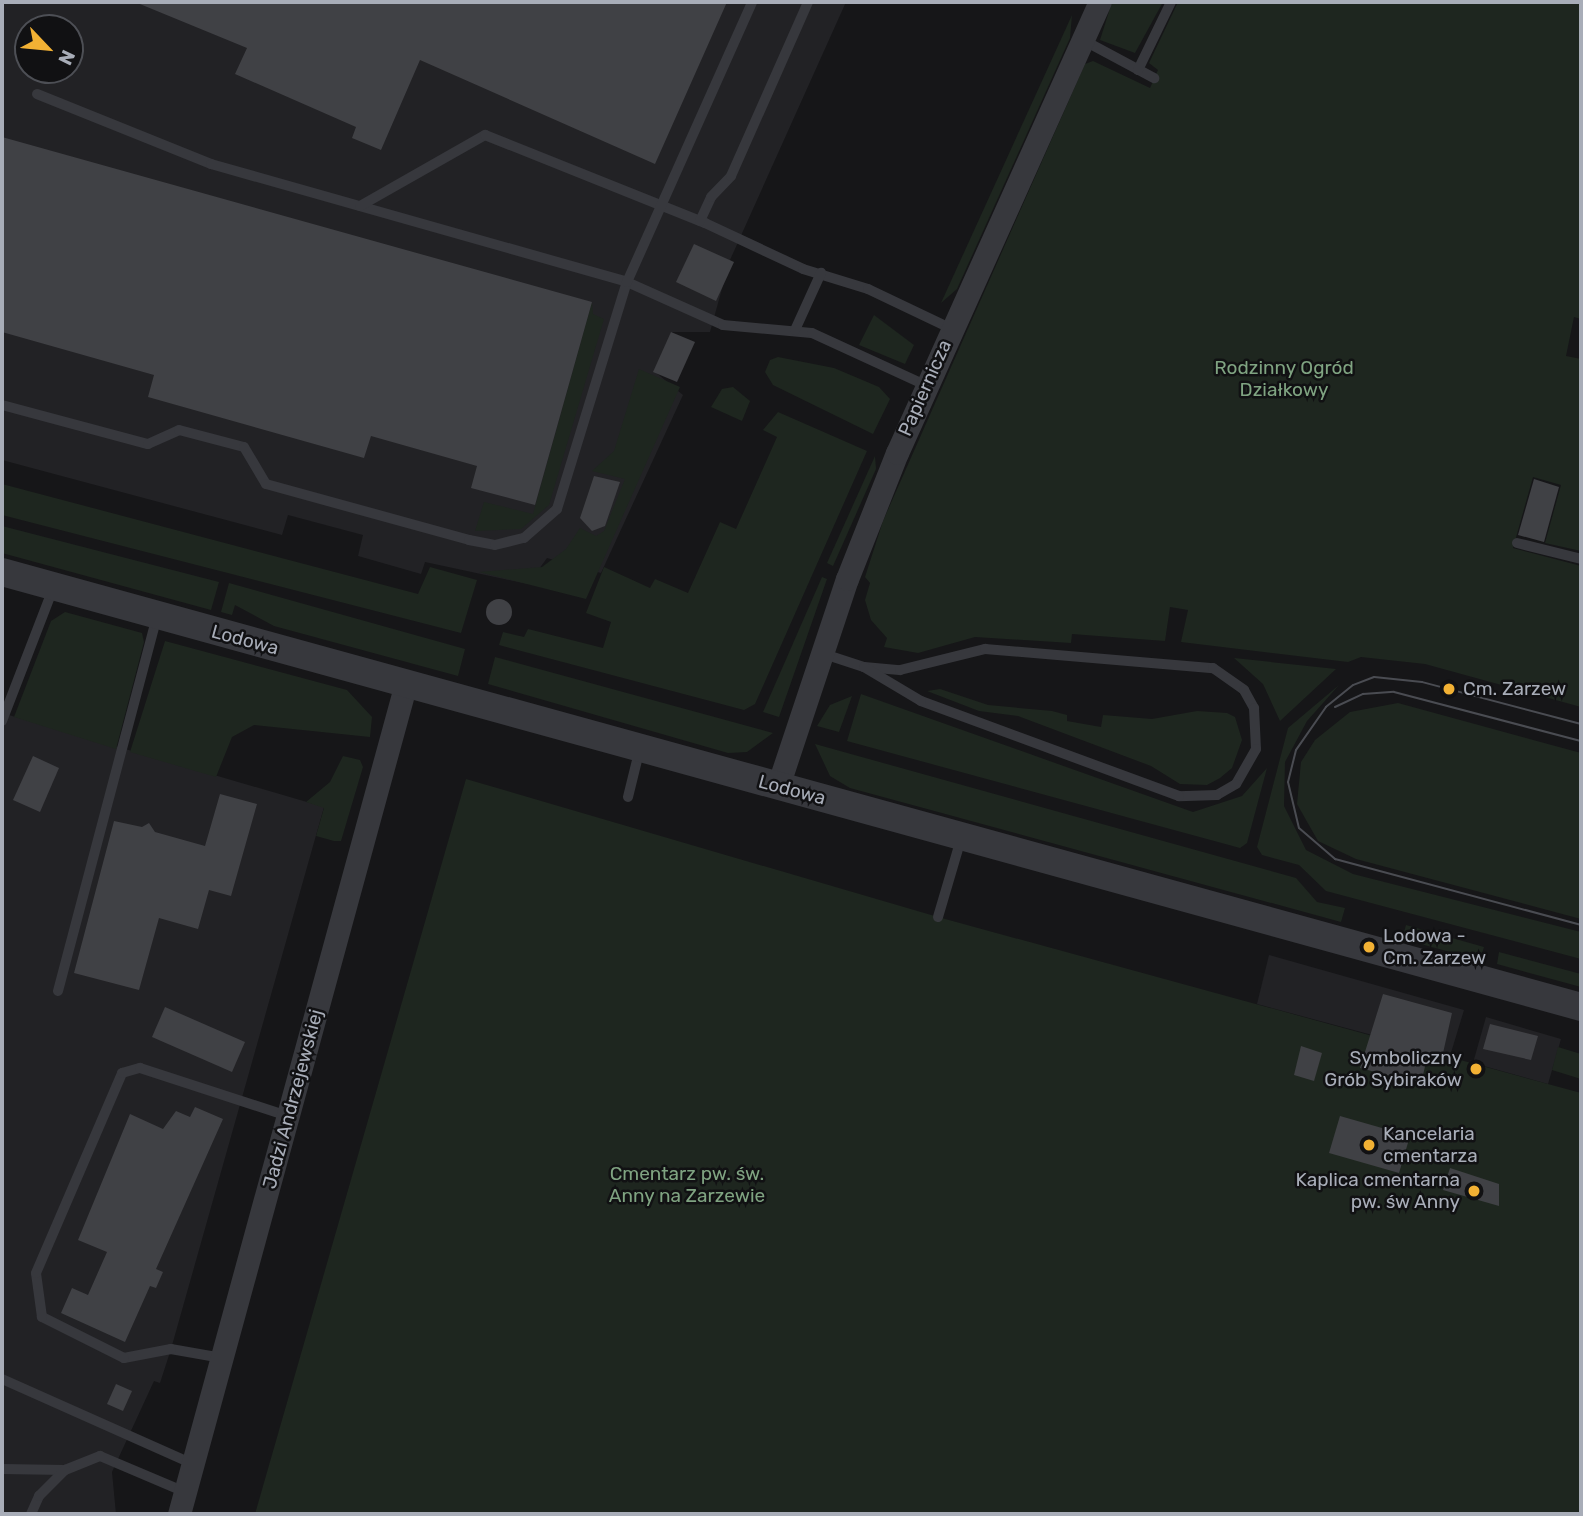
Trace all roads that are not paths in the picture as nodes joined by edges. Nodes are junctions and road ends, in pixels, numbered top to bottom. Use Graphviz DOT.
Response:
graph roads {
  1 [pos="752,2"];
  2 [pos="808,2"];
  3 [pos="1099,2"];
  4 [pos="1171,2"];
  5 [pos="1083,40"];
  6 [pos="1138,70"];
  7 [pos="1154,78"];
  8 [pos="37,94"];
  9 [pos="662,205"];
  10 [pos="360,206"];
  11 [pos="700,220"];
  12 [pos="821,273"];
  13 [pos="627,282"];
  14 [pos="952,329"];
  15 [pos="795,330"];
  16 [pos="927,386"];
  17 [pos="2,405"];
  18 [pos="1517,543"];
  19 [pos="1581,559"];
  20 [pos="2,572"];
  21 [pos="54,586"];
  22 [pos="158,615"];
  23 [pos="821,653"];
  24 [pos="864,667"];
  25 [pos="406,683"];
  26 [pos="2,721"];
  27 [pos="640,748"];
  28 [pos="778,786"];
  29 [pos="628,797"];
  30 [pos="962,836"];
  31 [pos="938,917"];
  32 [pos="58,991"];
  33 [pos="1581,1007"];
  34 [pos="288,1116"];
  35 [pos="222,1358"];
  36 [pos="2,1379"];
  37 [pos="193,1464"];
  38 [pos="2,1469"];
  39 [pos="65,1470"];
  40 [pos="182,1503"];
  41 [pos="31,1514"];
  1 -- 9 [label="lane"];
  2 -- 11 [label="lane"];
  3 -- 5 [label="street, Papiernicza"];
  4 -- 6 [label="lane"];
  5 -- 6 [label="lane"];
  5 -- 14 [label="street, Papiernicza"];
  6 -- 7 [label="lane"];
  8 -- 10 [label="lane"];
  9 -- 10 [label="lane"];
  9 -- 11 [label="lane"];
  9 -- 13 [label="lane"];
  10 -- 13 [label="lane"];
  11 -- 12 [label="lane"];
  12 -- 14 [label="lane"];
  12 -- 15 [label="lane"];
  13 -- 15 [label="lane"];
  13 -- 17 [label="lane"];
  14 -- 16 [label="street, Papiernicza"];
  15 -- 16 [label="lane"];
  16 -- 23 [label="street, Papiernicza"];
  18 -- 19 [label="lane"];
  20 -- 21 [label="street, Lodowa"];
  21 -- 22 [label="street, Lodowa"];
  21 -- 26 [label="lane"];
  22 -- 25 [label="street, Lodowa"];
  22 -- 32 [label="lane"];
  23 -- 24 [label="lane"];
  23 -- 28 [label="street, Papiernicza"];
  24 -- 24 [label="lane"];
  25 -- 27 [label="street, Lodowa"];
  25 -- 34 [label="street, Jadzi Andrzejewskiej"];
  27 -- 28 [label="street, Lodowa"];
  27 -- 29 [label="lane"];
  28 -- 30 [label="street, Lodowa"];
  30 -- 31 [label="lane"];
  30 -- 33 [label="street, Lodowa"];
  34 -- 35 [label="street, Jadzi Andrzejewskiej"];
  34 -- 35 [label="lane"];
  35 -- 37 [label="street, Jadzi Andrzejewskiej"];
  36 -- 37 [label="lane"];
  37 -- 40 [label="street, Jadzi Andrzejewskiej"];
  38 -- 39 [label="lane"];
  39 -- 40 [label="lane"];
  39 -- 41 [label="lane"];
}
